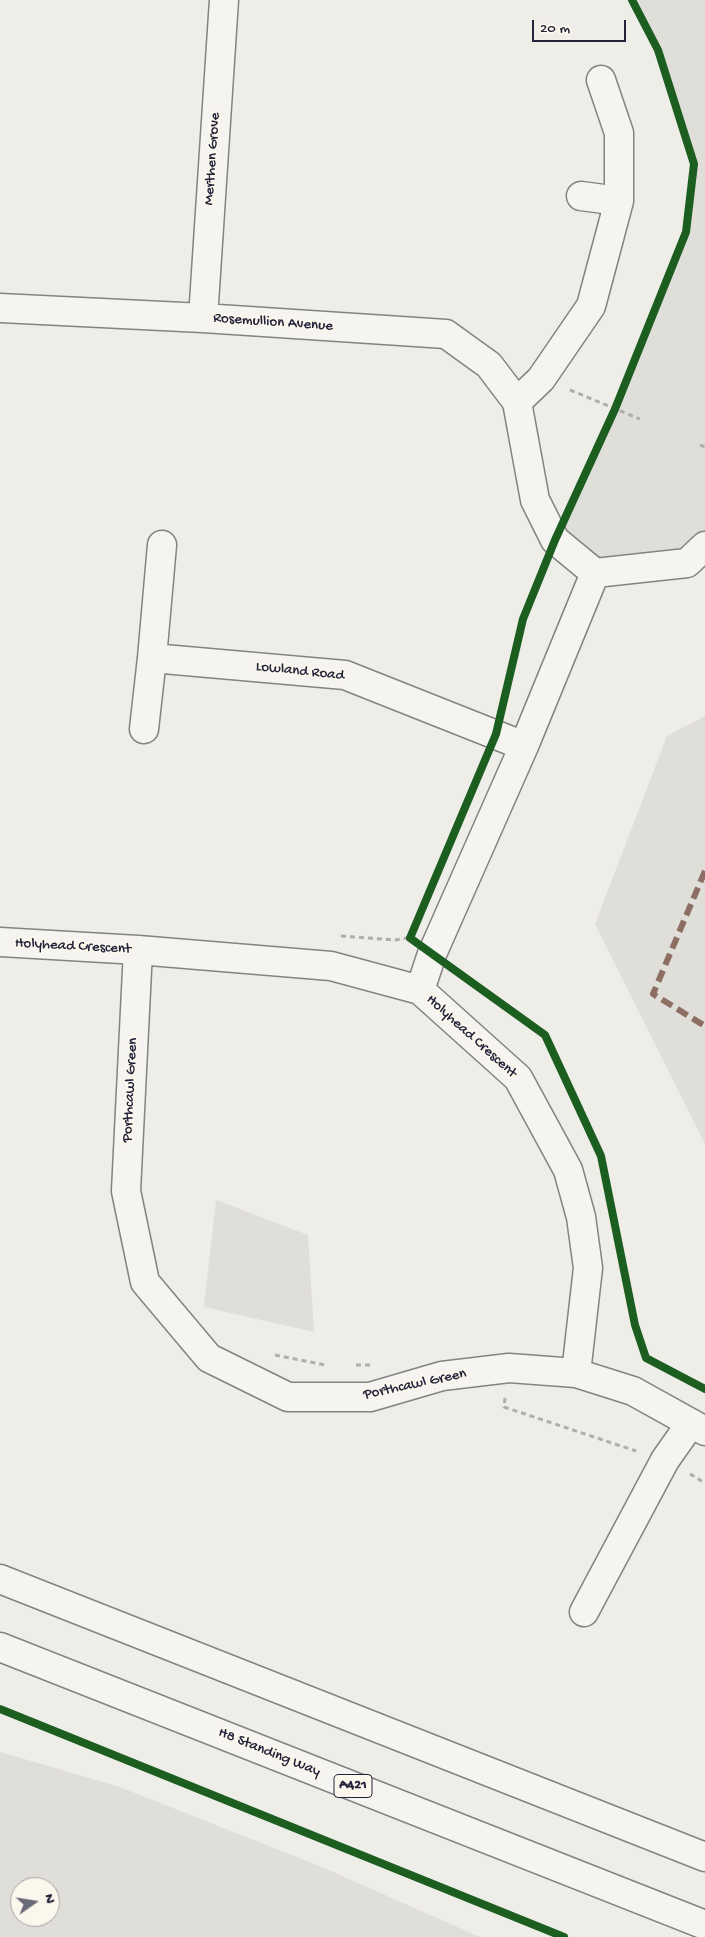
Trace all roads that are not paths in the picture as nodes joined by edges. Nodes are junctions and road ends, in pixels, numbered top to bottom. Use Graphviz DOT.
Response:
graph roads {
  1 [pos="224,0"];
  2 [pos="601,80"];
  3 [pos="581,196"];
  4 [pos="620,201"];
  5 [pos="0,308"];
  6 [pos="203,318"];
  7 [pos="517,402"];
  8 [pos="162,545"];
  9 [pos="705,546"];
  10 [pos="595,573"];
  11 [pos="152,658"];
  12 [pos="144,729"];
  13 [pos="524,746"];
  14 [pos="0,942"];
  15 [pos="138,950"];
  16 [pos="420,990"];
  17 [pos="576,1373"];
  18 [pos="698,1427"];
  19 [pos="0,1579"];
  20 [pos="584,1612"];
  21 [pos="0,1636"];
  22 [pos="0,1647"];
  23 [pos="36,1661"];
  24 [pos="705,1857"];
  25 [pos="705,1925"];
  1 -- 6 [label="main road, Merthen Grove"];
  2 -- 4 [label="main road"];
  3 -- 4 [label="main road"];
  4 -- 7 [label="main road"];
  5 -- 6 [label="main road, Rosemullion Avenue"];
  6 -- 7 [label="main road, Rosemullion Avenue"];
  7 -- 10 [label="main road, Rosemullion Avenue"];
  8 -- 11 [label="main road"];
  9 -- 10 [label="main road"];
  10 -- 13 [label="main road"];
  11 -- 12 [label="main road"];
  11 -- 13 [label="main road, Lowland Road"];
  13 -- 16 [label="main road"];
  14 -- 15 [label="main road, Holyhead Crescent"];
  15 -- 16 [label="main road, Holyhead Crescent"];
  15 -- 17 [label="main road, Porthcawl Green"];
  16 -- 17 [label="main road, Holyhead Crescent"];
  17 -- 18 [label="main road, Porthcawl Green"];
  18 -- 20 [label="main road, Porthcawl Green"];
  19 -- 24 [label="main road"];
  21 -- 23 [label="main road"];
  22 -- 23 [label="main road, H8 Standing Way / A421"];
  23 -- 25 [label="main road, H8 Standing Way / A421"];
}
